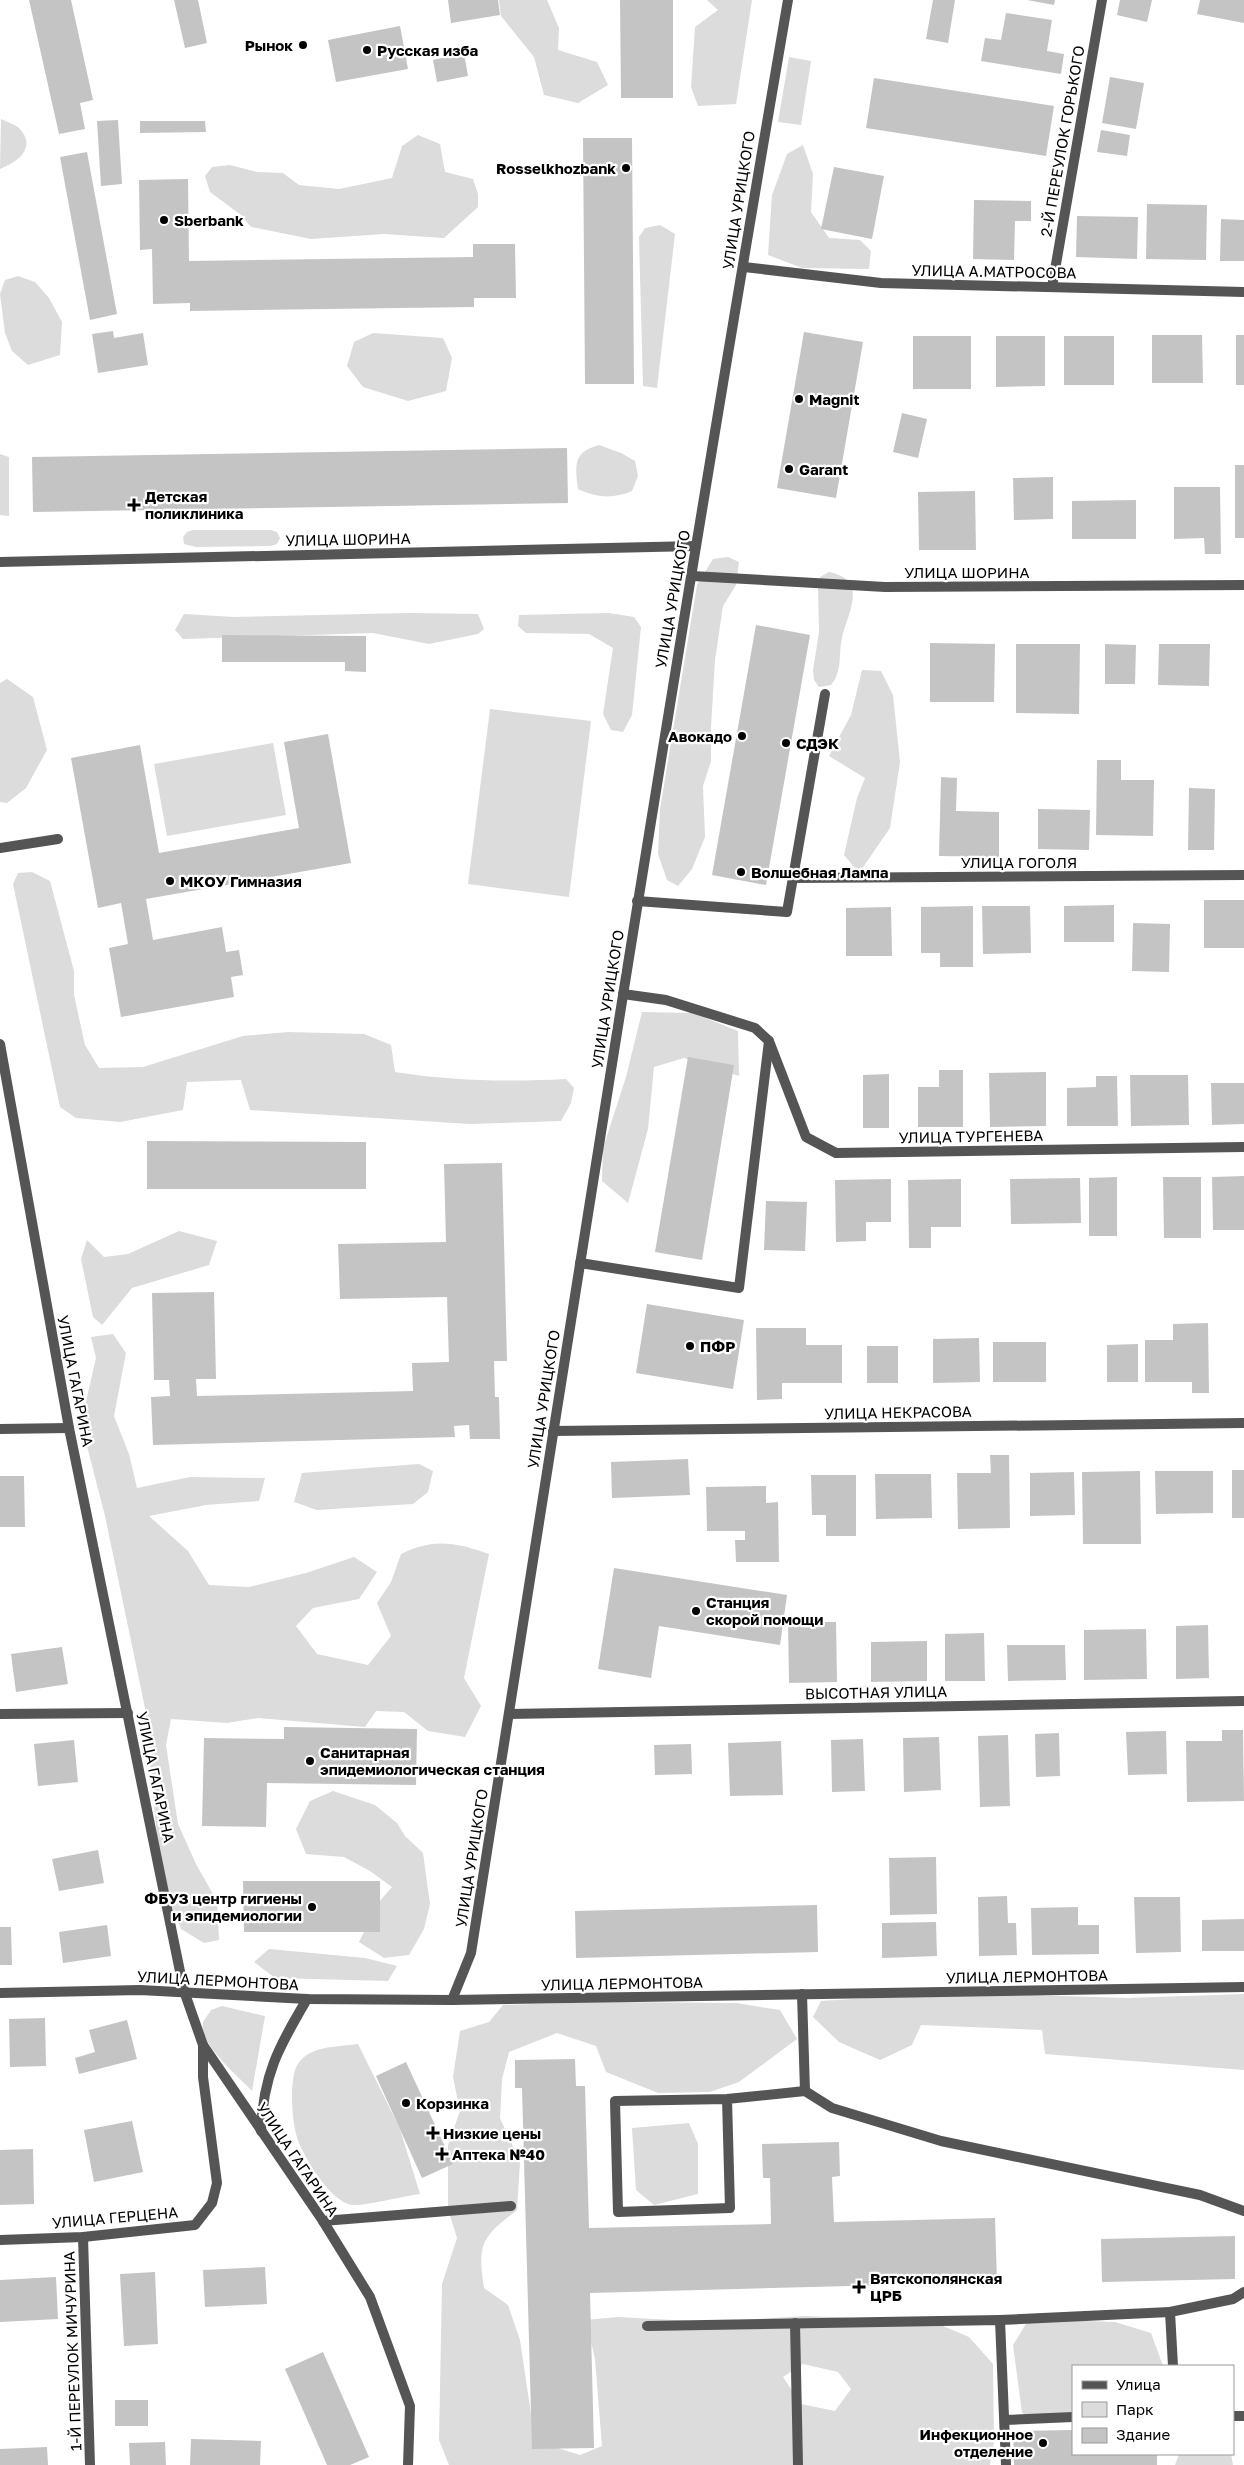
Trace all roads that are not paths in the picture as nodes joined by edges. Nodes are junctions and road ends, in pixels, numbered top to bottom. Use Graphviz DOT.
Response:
graph roads {
  1 [pos="788,0"];
  2 [pos="1102,0"];
  3 [pos="744,267"];
  4 [pos="1052,287"];
  5 [pos="1244,292"];
  6 [pos="696,546"];
  7 [pos="0,562"];
  8 [pos="692,576"];
  9 [pos="1244,585"];
  10 [pos="824,694"];
  11 [pos="58,839"];
  12 [pos="0,848"];
  13 [pos="1244,875"];
  14 [pos="793,878"];
  15 [pos="637,901"];
  16 [pos="623,994"];
  17 [pos="769,1041"];
  18 [pos="0,1044"];
  19 [pos="1244,1148"];
  20 [pos="580,1263"];
  21 [pos="1244,1423"];
  22 [pos="69,1428"];
  23 [pos="0,1429"];
  24 [pos="553,1431"];
  25 [pos="1244,1701"];
  26 [pos="128,1713"];
  27 [pos="0,1714"];
  28 [pos="509,1714"];
  29 [pos="1244,1987"];
  30 [pos="184,1991"];
  31 [pos="0,1992"];
  32 [pos="802,1994"];
  33 [pos="306,1999"];
  34 [pos="452,2000"];
  35 [pos="203,2044"];
  36 [pos="805,2091"];
  37 [pos="727,2098"];
  38 [pos="261,2131"];
  39 [pos="511,2206"];
  40 [pos="1244,2211"];
  41 [pos="323,2221"];
  42 [pos="83,2236"];
  43 [pos="0,2240"];
  44 [pos="1244,2292"];
  45 [pos="1170,2312"];
  46 [pos="1000,2320"];
  47 [pos="795,2323"];
  48 [pos="647,2326"];
  49 [pos="1173,2365"];
  50 [pos="1072,2417"];
  51 [pos="1005,2420"];
  52 [pos="90,2465"];
  53 [pos="408,2465"];
  54 [pos="798,2465"];
  55 [pos="1006,2465"];
  1 -- 3 [label="street, УЛИЦА УРИЦКОГО"];
  2 -- 4 [label="street, 2-Й ПЕРЕУЛОК ГОРЬКОГО"];
  3 -- 4 [label="street, УЛИЦА А.МАТРОСОВА"];
  3 -- 6 [label="street, УЛИЦА УРИЦКОГО"];
  4 -- 5 [label="street, УЛИЦА А.МАТРОСОВА"];
  6 -- 7 [label="street, УЛИЦА ШОРИНА"];
  6 -- 8 [label="street, УЛИЦА УРИЦКОГО"];
  8 -- 9 [label="street, УЛИЦА ШОРИНА"];
  8 -- 15 [label="street, УЛИЦА УРИЦКОГО"];
  10 -- 14 [label="street"];
  11 -- 12 [label="street"];
  13 -- 14 [label="street, УЛИЦА ГОГОЛЯ"];
  14 -- 15 [label="street"];
  15 -- 16 [label="street, УЛИЦА УРИЦКОГО"];
  16 -- 17 [label="street"];
  16 -- 20 [label="street, УЛИЦА УРИЦКОГО"];
  17 -- 19 [label="street, УЛИЦА ТУРГЕНЕВА"];
  17 -- 20 [label="street"];
  18 -- 22 [label="street, УЛИЦА ГАГАРИНА"];
  20 -- 24 [label="street, УЛИЦА УРИЦКОГО"];
  21 -- 24 [label="street, УЛИЦА НЕКРАСОВА"];
  22 -- 23 [label="street"];
  22 -- 26 [label="street, УЛИЦА ГАГАРИНА"];
  24 -- 28 [label="street, УЛИЦА УРИЦКОГО"];
  25 -- 28 [label="street, ВЫСОТНАЯ УЛИЦА"];
  26 -- 27 [label="street"];
  26 -- 30 [label="street, УЛИЦА ГАГАРИНА"];
  28 -- 34 [label="street, УЛИЦА УРИЦКОГО"];
  29 -- 32 [label="street, УЛИЦА ЛЕРМОНТОВА"];
  30 -- 31 [label="street, УЛИЦА ЛЕРМОНТОВА"];
  30 -- 33 [label="street, УЛИЦА ЛЕРМОНТОВА"];
  30 -- 35 [label="street, УЛИЦА ГАГАРИНА"];
  32 -- 34 [label="street, УЛИЦА ЛЕРМОНТОВА"];
  32 -- 36 [label="street"];
  33 -- 34 [label="street, УЛИЦА ЛЕРМОНТОВА"];
  33 -- 38 [label="street"];
  35 -- 38 [label="street, УЛИЦА ГАГАРИНА"];
  35 -- 42 [label="street, УЛИЦА ГЕРЦЕНА"];
  36 -- 37 [label="street"];
  36 -- 40 [label="street"];
  37 -- 37 [label="street"];
  38 -- 41 [label="street, УЛИЦА ГАГАРИНА"];
  39 -- 41 [label="street"];
  41 -- 53 [label="street, УЛИЦА ГАГАРИНА"];
  42 -- 43 [label="street, УЛИЦА ГЕРЦЕНА"];
  42 -- 52 [label="street, 1-Й ПЕРЕУЛОК МИЧУРИНА"];
  44 -- 45 [label="street"];
  45 -- 46 [label="street"];
  45 -- 49 [label="street"];
  46 -- 47 [label="street"];
  46 -- 51 [label="street"];
  47 -- 48 [label="street"];
  47 -- 54 [label="street"];
  50 -- 51 [label="street"];
  51 -- 55 [label="street"];
}
